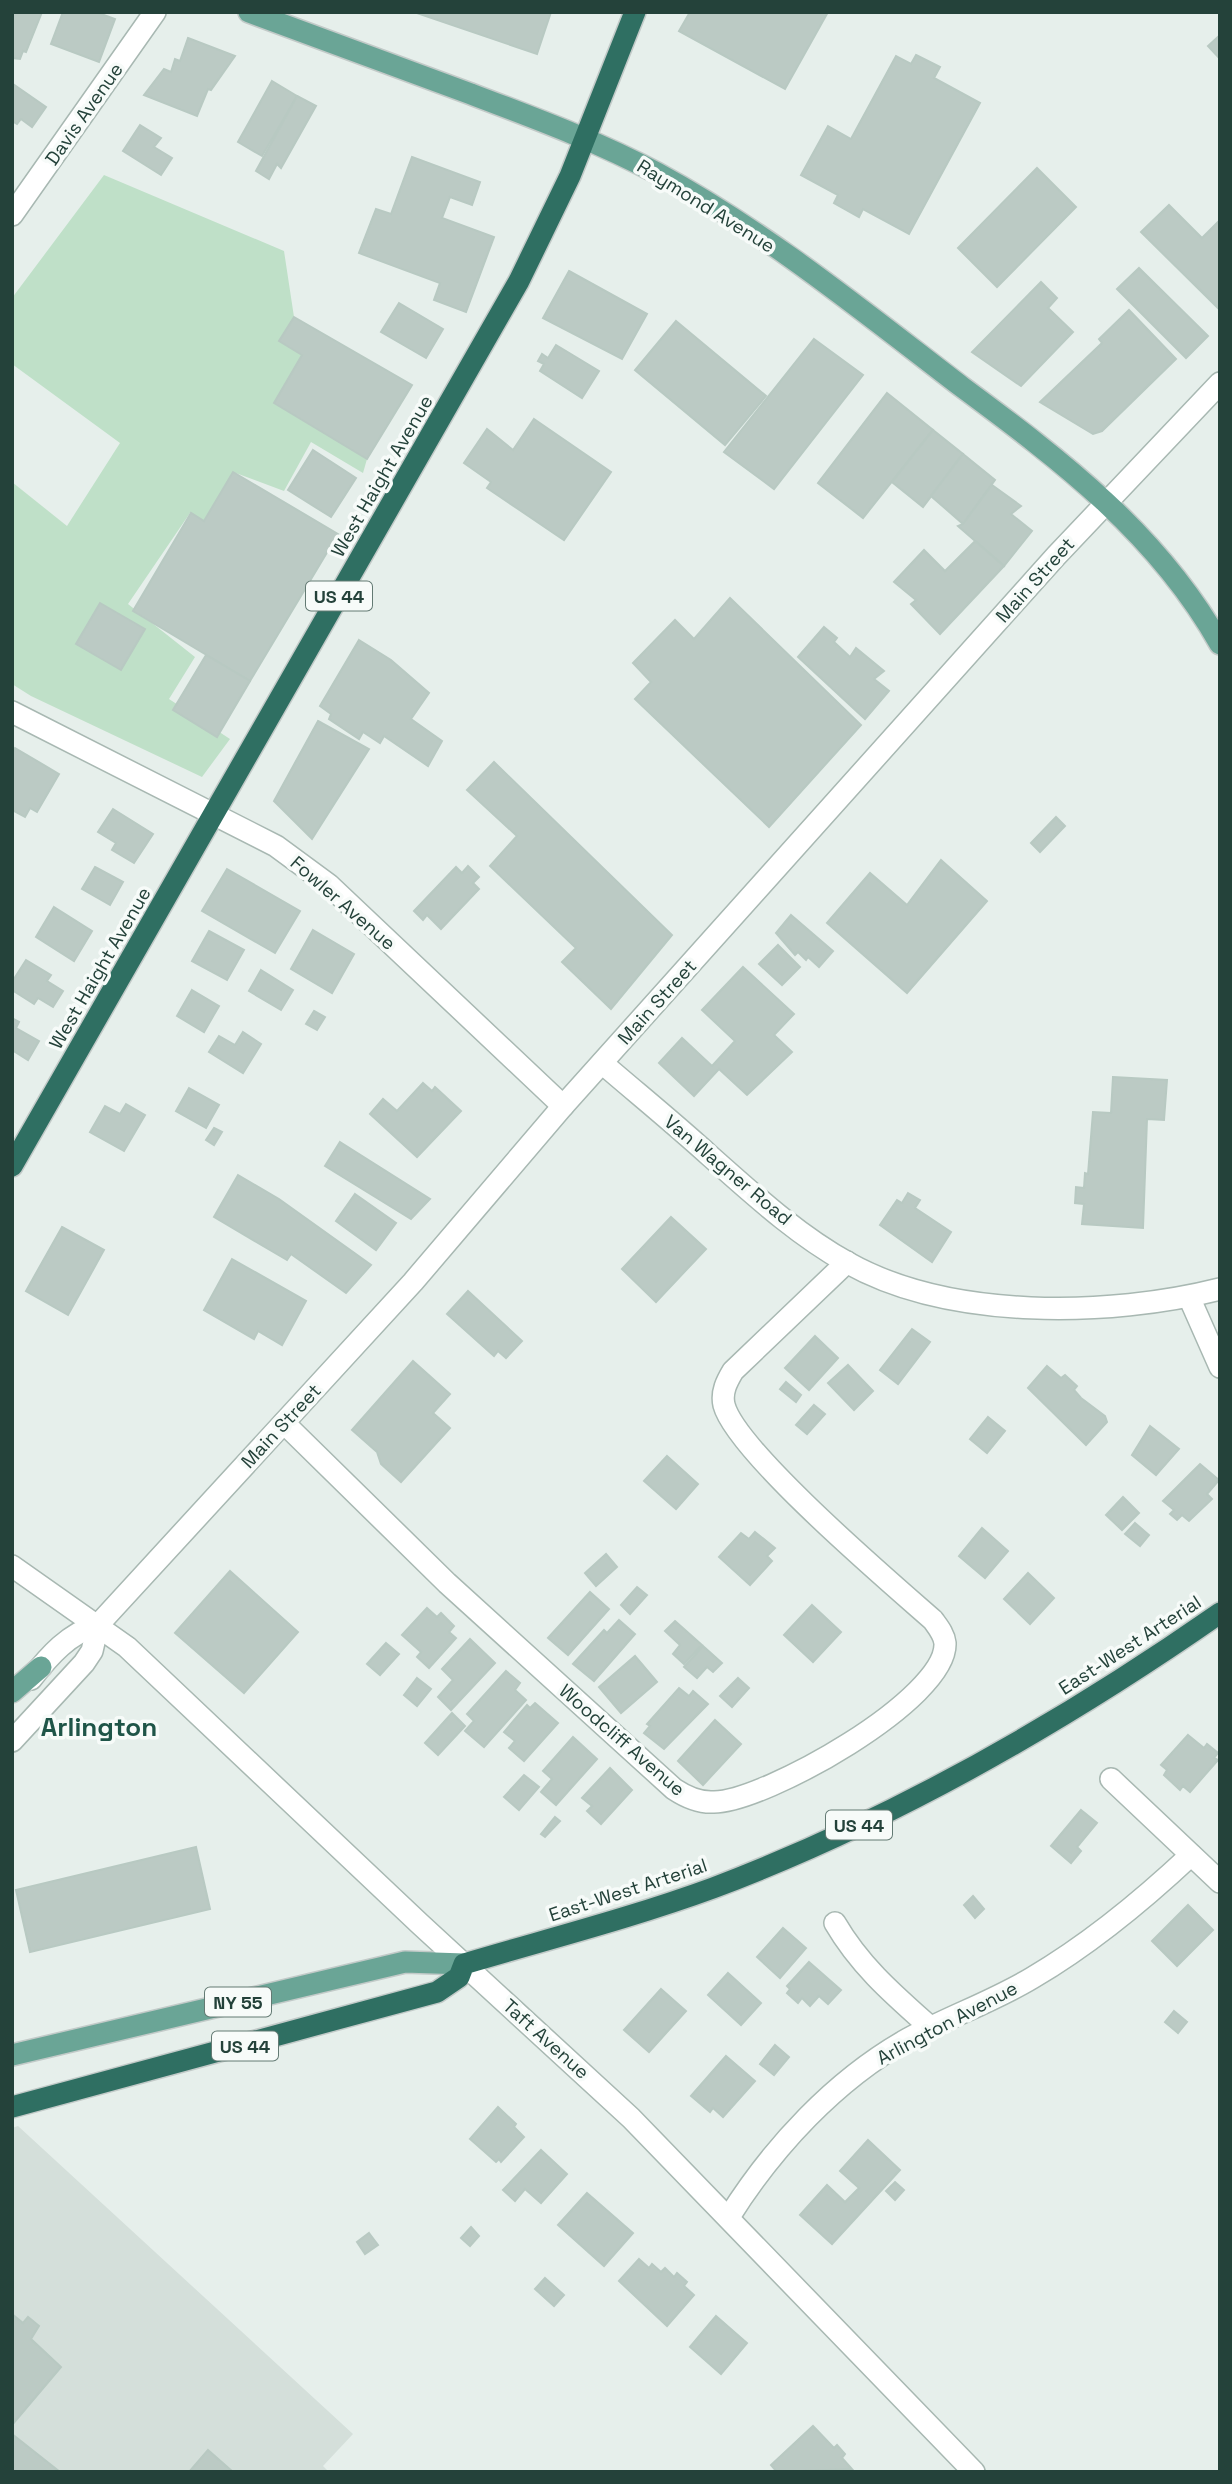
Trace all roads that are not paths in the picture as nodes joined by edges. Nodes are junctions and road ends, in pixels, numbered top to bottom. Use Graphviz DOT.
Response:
graph roads {
  1 [pos="155,12"];
  2 [pos="249,12"];
  3 [pos="635,12"];
  4 [pos="585,139"];
  5 [pos="12,215"];
  6 [pos="1220,383"];
  7 [pos="1107,501"];
  8 [pos="1220,644"];
  9 [pos="12,712"];
  10 [pos="214,814"];
  11 [pos="602,1063"];
  12 [pos="563,1106"];
  13 [pos="12,1166"];
  14 [pos="847,1262"];
  15 [pos="1220,1289"];
  16 [pos="1189,1297"];
  17 [pos="1220,1367"];
  18 [pos="284,1423"];
  19 [pos="12,1566"];
  20 [pos="1220,1613"];
  21 [pos="99,1625"];
  22 [pos="41,1667"];
  23 [pos="12,1692"];
  24 [pos="12,1702"];
  25 [pos="12,1741"];
  26 [pos="1111,1779"];
  27 [pos="1191,1855"];
  28 [pos="1220,1882"];
  29 [pos="835,1923"];
  30 [pos="464,1964"];
  31 [pos="930,2027"];
  32 [pos="12,2055"];
  33 [pos="12,2107"];
  34 [pos="729,2217"];
  35 [pos="974,2472"];
  1 -- 5 [label="street, Davis Avenue"];
  2 -- 4 [label="main road, Raymond Avenue"];
  3 -- 4 [label="highway, West Haight Avenue / US 44"];
  4 -- 7 [label="main road, Raymond Avenue"];
  4 -- 10 [label="highway, West Haight Avenue / US 44"];
  6 -- 7 [label="street, Main Street"];
  7 -- 8 [label="main road, Raymond Avenue"];
  7 -- 11 [label="street, Main Street"];
  9 -- 10 [label="street, Fowler Avenue"];
  10 -- 12 [label="street, Fowler Avenue"];
  10 -- 13 [label="highway, West Haight Avenue / US 44"];
  11 -- 12 [label="street, Main Street"];
  11 -- 14 [label="street, Van Wagner Road"];
  12 -- 18 [label="street, Main Street"];
  14 -- 16 [label="street, Van Wagner Road"];
  14 -- 18 [label="street, Woodcliff Avenue"];
  15 -- 16 [label="street, Van Wagner Road"];
  16 -- 17 [label="street"];
  18 -- 21 [label="street, Main Street"];
  19 -- 21 [label="street, Taft Avenue"];
  20 -- 30 [label="highway, East-West Arterial / US 44"];
  21 -- 22 [label="street, Main Street"];
  21 -- 25 [label="street, Main Street"];
  21 -- 30 [label="street, Taft Avenue"];
  22 -- 23 [label="main road"];
  22 -- 24 [label="street, Main Street"];
  26 -- 27 [label="street"];
  27 -- 28 [label="street"];
  27 -- 31 [label="street, Arlington Avenue"];
  29 -- 31 [label="street"];
  30 -- 32 [label="main road, NY 55"];
  30 -- 33 [label="highway, US 44"];
  30 -- 34 [label="street, Taft Avenue"];
  31 -- 34 [label="street, Arlington Avenue"];
  34 -- 35 [label="street, Taft Avenue"];
}
